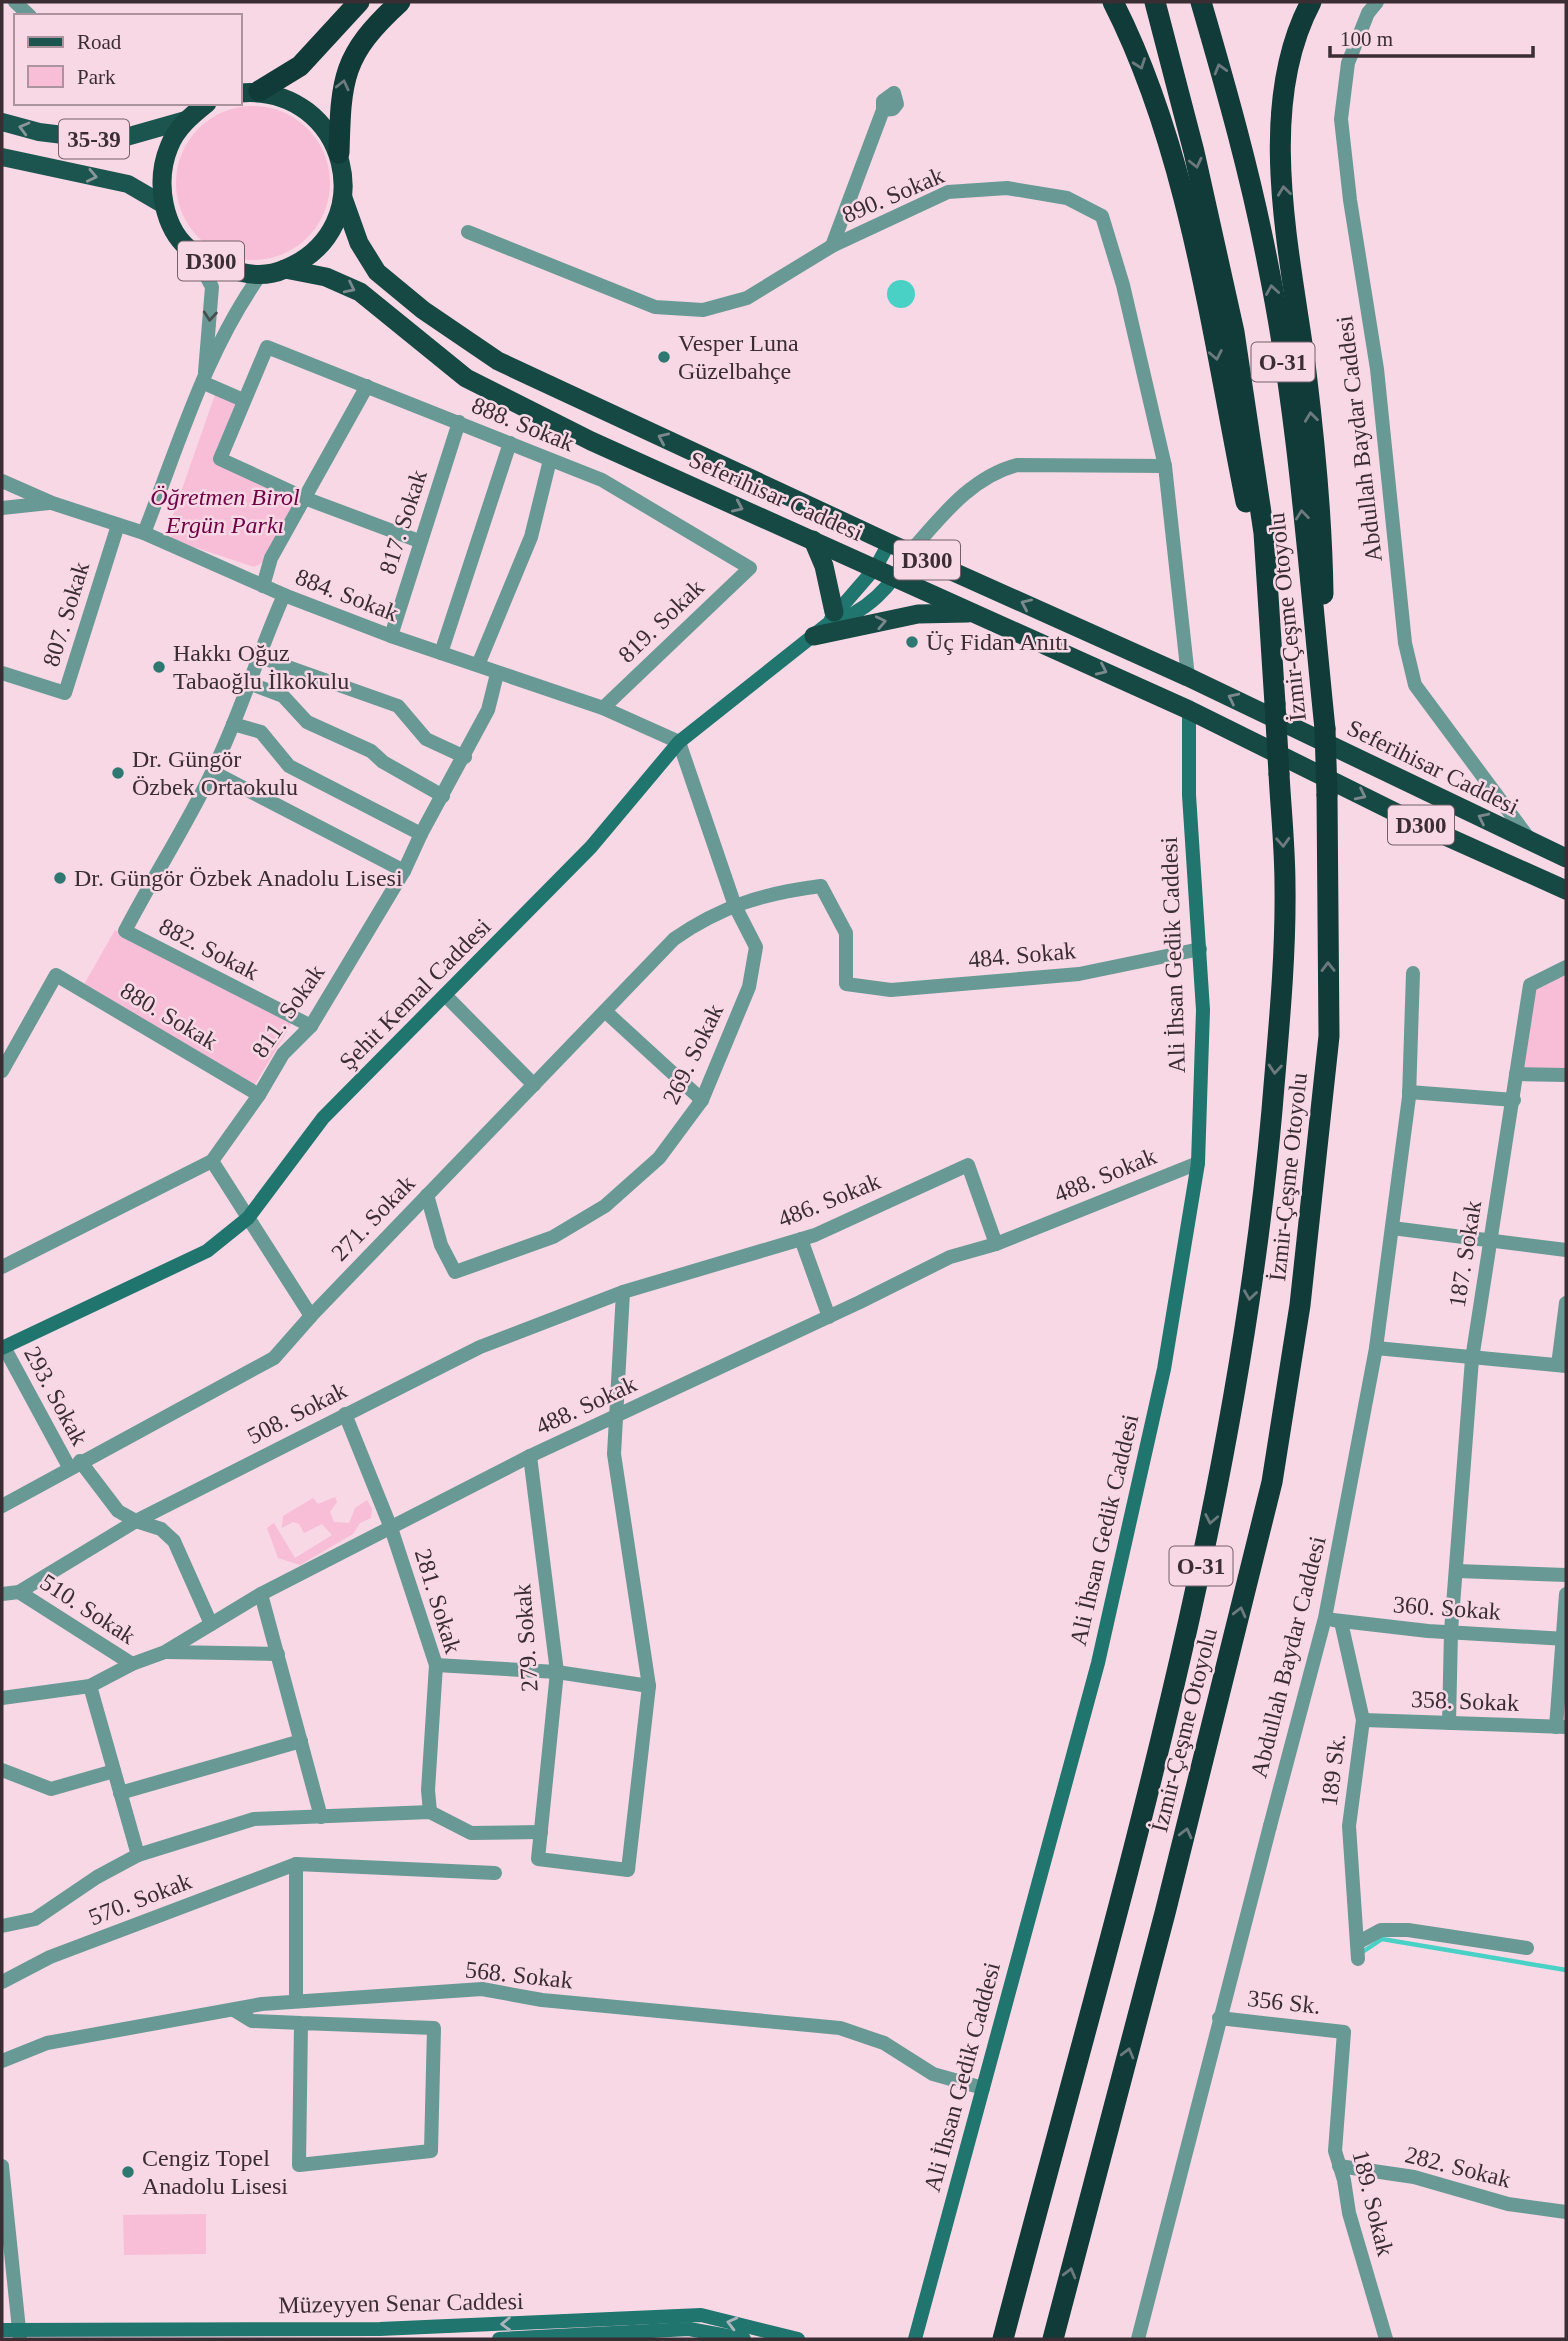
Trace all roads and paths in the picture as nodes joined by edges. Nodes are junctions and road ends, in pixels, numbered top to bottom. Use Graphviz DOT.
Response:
graph roads {
  1 [pos="15,2"];
  2 [pos="359,2"];
  3 [pos="400,2"];
  4 [pos="1113,2"];
  5 [pos="1155,2"];
  6 [pos="1201,2"];
  7 [pos="1311,2"];
  8 [pos="1377,2"];
  9 [pos="28,14"];
  10 [pos="249,92"];
  11 [pos="205,105"];
  12 [pos="883,110"];
  13 [pos="186,120"];
  14 [pos="2,122"];
  15 [pos="339,153"];
  16 [pos="2,157"];
  17 [pos="343,198"];
  18 [pos="164,205"];
  19 [pos="468,232"];
  20 [pos="832,246"];
  21 [pos="194,253"];
  22 [pos="285,270"];
  23 [pos="261,274"];
  24 [pos="204,383"];
  25 [pos="367,386"];
  26 [pos="243,400"];
  27 [pos="458,422"];
  28 [pos="510,443"];
  29 [pos="550,460"];
  30 [pos="1166,466"];
  31 [pos="2,481"];
  32 [pos="307,499"];
  33 [pos="52,503"];
  34 [pos="2,508"];
  35 [pos="118,525"];
  36 [pos="144,533"];
  37 [pos="813,540"];
  38 [pos="419,541"];
  39 [pos="889,542"];
  40 [pos="910,552"];
  41 [pos="877,567"];
  42 [pos="750,568"];
  43 [pos="897,578"];
  44 [pos="263,586"];
  45 [pos="284,595"];
  46 [pos="1267,608"];
  47 [pos="975,612"];
  48 [pos="826,624"];
  49 [pos="391,636"];
  50 [pos="441,653"];
  51 [pos="257,656"];
  52 [pos="478,665"];
  53 [pos="2,673"];
  54 [pos="497,674"];
  55 [pos="1188,677"];
  56 [pos="249,682"];
  57 [pos="603,708"];
  58 [pos="1189,710"];
  59 [pos="233,724"];
  60 [pos="1325,729"];
  61 [pos="679,743"];
  62 [pos="465,757"];
  63 [pos="213,772"];
  64 [pos="443,796"];
  65 [pos="421,834"];
  66 [pos="1531,841"];
  67 [pos="1566,858"];
  68 [pos="404,871"];
  69 [pos="1566,890"];
  70 [pos="735,906"];
  71 [pos="1200,949"];
  72 [pos="1566,967"];
  73 [pos="1413,973"];
  74 [pos="846,984"];
  75 [pos="446,996"];
  76 [pos="606,1012"];
  77 [pos="311,1026"];
  78 [pos="2,1071"];
  79 [pos="1516,1074"];
  80 [pos="1566,1075"];
  81 [pos="534,1085"];
  82 [pos="1409,1092"];
  83 [pos="259,1095"];
  84 [pos="702,1100"];
  85 [pos="1514,1100"];
  86 [pos="212,1161"];
  87 [pos="1198,1163"];
  88 [pos="427,1195"];
  89 [pos="248,1218"];
  90 [pos="1392,1228"];
  91 [pos="801,1239"];
  92 [pos="1490,1241"];
  93 [pos="996,1244"];
  94 [pos="1566,1250"];
  95 [pos="2,1267"];
  96 [pos="623,1292"];
  97 [pos="1566,1303"];
  98 [pos="311,1316"];
  99 [pos="829,1317"];
  100 [pos="3,1347"];
  101 [pos="1376,1348"];
  102 [pos="1472,1359"];
  103 [pos="1562,1365"];
  104 [pos="345,1414"];
  105 [pos="616,1416"];
  106 [pos="530,1456"];
  107 [pos="75,1464"];
  108 [pos="2,1506"];
  109 [pos="136,1521"];
  110 [pos="391,1528"];
  111 [pos="1457,1572"];
  112 [pos="1566,1575"];
  113 [pos="19,1591"];
  114 [pos="2,1594"];
  115 [pos="261,1594"];
  116 [pos="1566,1594"];
  117 [pos="1325,1618"];
  118 [pos="1341,1622"];
  119 [pos="211,1624"];
  120 [pos="1451,1631"];
  121 [pos="1563,1639"];
  122 [pos="165,1652"];
  123 [pos="278,1654"];
  124 [pos="132,1664"];
  125 [pos="436,1665"];
  126 [pos="557,1672"];
  127 [pos="90,1686"];
  128 [pos="649,1686"];
  129 [pos="2,1698"];
  130 [pos="1363,1720"];
  131 [pos="1449,1723"];
  132 [pos="1561,1727"];
  133 [pos="301,1741"];
  134 [pos="2,1770"];
  135 [pos="114,1772"];
  136 [pos="120,1793"];
  137 [pos="430,1812"];
  138 [pos="321,1817"];
  139 [pos="541,1832"];
  140 [pos="138,1855"];
  141 [pos="296,1864"];
  142 [pos="495,1873"];
  143 [pos="2,1926"];
  144 [pos="1357,1943"];
  145 [pos="1527,1948"];
  146 [pos="1358,1959"];
  147 [pos="2,1982"];
  148 [pos="296,2000"];
  149 [pos="234,2010"];
  150 [pos="1219,2018"];
  151 [pos="301,2023"];
  152 [pos="1344,2032"];
  153 [pos="2,2061"];
  154 [pos="983,2088"];
  155 [pos="2,2166"];
  156 [pos="1339,2166"];
  157 [pos="1566,2213"];
  158 [pos="2,2330"];
  159 [pos="20,2334"];
  160 [pos="499,2339"];
  161 [pos="744,2339"];
  162 [pos="798,2339"];
  163 [pos="915,2339"];
  164 [pos="1003,2339"];
  165 [pos="1053,2339"];
  166 [pos="1138,2339"];
  167 [pos="1386,2339"];
  1 -- 9 [label="street"];
  2 -- 10 [label="highway"];
  15 -- 3 [label="highway, one-way"];
  4 -- 46 [label="highway, one-way"];
  5 -- 46 [label="highway, İzmir-Çeşme Otoyolu / O-31, one-way"];
  60 -- 6 [label="highway, İzmir-Çeşme Otoyolu / O-31, one-way"];
  60 -- 7 [label="highway, one-way"];
  8 -- 66 [label="street, Abdullah Baydar Caddesi"];
  10 -- 15 [label="highway"];
  11 -- 13 [label="highway, D300"];
  12 -- 20 [label="street"];
  13 -- 14 [label="main road, 35-39, one-way"];
  13 -- 18 [label="highway, D300"];
  15 -- 17 [label="highway, D300"];
  16 -- 18 [label="main road, 35-39, one-way"];
  17 -- 22 [label="highway"];
  39 -- 17 [label="highway, Seferihisar Caddesi / D300, one-way"];
  18 -- 21 [label="highway, D300"];
  19 -- 20 [label="street, 890. Sokak"];
  20 -- 30 [label="street, 890. Sokak"];
  21 -- 23 [label="highway, D300"];
  21 -- 24 [label="street, one-way"];
  22 -- 23 [label="highway, D300"];
  22 -- 37 [label="highway, Seferihisar Caddesi / D300, one-way"];
  23 -- 24 [label="street"];
  24 -- 26 [label="street"];
  24 -- 36 [label="street"];
  25 -- 26 [label="street, 888. Sokak"];
  25 -- 27 [label="street, 888. Sokak"];
  25 -- 32 [label="street"];
  26 -- 32 [label="street"];
  27 -- 28 [label="street, 888. Sokak"];
  27 -- 38 [label="street, 817. Sokak"];
  28 -- 29 [label="street, 888. Sokak"];
  28 -- 50 [label="street"];
  29 -- 42 [label="street, 888. Sokak"];
  29 -- 52 [label="street"];
  30 -- 40 [label="street"];
  30 -- 55 [label="street, 890. Sokak"];
  31 -- 33 [label="street, 884. Sokak"];
  32 -- 38 [label="street"];
  32 -- 44 [label="street"];
  33 -- 34 [label="street"];
  33 -- 35 [label="street, 884. Sokak"];
  35 -- 36 [label="street, 884. Sokak"];
  35 -- 53 [label="street, 807. Sokak"];
  36 -- 44 [label="street, 884. Sokak"];
  37 -- 41 [label="highway, Seferihisar Caddesi / D300"];
  37 -- 48 [label="highway"];
  38 -- 49 [label="street, 817. Sokak"];
  39 -- 40 [label="highway, Seferihisar Caddesi / D300"];
  39 -- 41 [label="main road, Şehit Kemal Caddesi"];
  40 -- 43 [label="main road, Şehit Kemal Caddesi"];
  55 -- 40 [label="highway, Seferihisar Caddesi / D300, one-way"];
  41 -- 43 [label="highway, Seferihisar Caddesi / D300"];
  41 -- 48 [label="main road, Şehit Kemal Caddesi"];
  42 -- 57 [label="street, 819. Sokak"];
  43 -- 47 [label="highway, Seferihisar Caddesi / D300"];
  43 -- 48 [label="main road, Şehit Kemal Caddesi"];
  44 -- 45 [label="street, 884. Sokak"];
  45 -- 49 [label="street, 884. Sokak"];
  45 -- 51 [label="street"];
  46 -- 164 [label="highway, İzmir-Çeşme Otoyolu / O-31, one-way, bridge"];
  48 -- 47 [label="highway, one-way"];
  47 -- 58 [label="highway, Seferihisar Caddesi / D300, one-way"];
  48 -- 61 [label="main road, Şehit Kemal Caddesi"];
  49 -- 50 [label="street, 884. Sokak"];
  50 -- 52 [label="street, 884. Sokak"];
  51 -- 56 [label="street"];
  51 -- 62 [label="street"];
  52 -- 54 [label="street, 884. Sokak"];
  54 -- 57 [label="street, 884. Sokak"];
  54 -- 62 [label="street, 811. Sokak"];
  66 -- 55 [label="highway, Seferihisar Caddesi / D300, one-way"];
  56 -- 59 [label="street"];
  56 -- 64 [label="street"];
  57 -- 61 [label="street, 884. Sokak"];
  58 -- 69 [label="highway, Seferihisar Caddesi / D300, one-way"];
  58 -- 71 [label="main road, Ali İhsan Gedik Caddesi"];
  59 -- 63 [label="street"];
  59 -- 65 [label="street"];
  165 -- 60 [label="highway, İzmir-Çeşme Otoyolu / O-31, one-way, bridge"];
  61 -- 70 [label="street, 269. Sokak"];
  61 -- 75 [label="main road, Şehit Kemal Caddesi"];
  62 -- 64 [label="street, 811. Sokak"];
  63 -- 68 [label="street"];
  63 -- 77 [label="street, 882. Sokak"];
  64 -- 65 [label="street, 811. Sokak"];
  65 -- 68 [label="street, 811. Sokak"];
  66 -- 67 [label="highway, Seferihisar Caddesi / D300"];
  68 -- 77 [label="street, 811. Sokak"];
  70 -- 74 [label="street, 271. Sokak"];
  70 -- 76 [label="street, 271. Sokak"];
  70 -- 84 [label="street, 269. Sokak"];
  71 -- 74 [label="street, 484. Sokak"];
  71 -- 87 [label="main road, Ali İhsan Gedik Caddesi"];
  72 -- 79 [label="street, 187. Sokak"];
  73 -- 82 [label="street, Abdullah Baydar Caddesi"];
  75 -- 81 [label="street"];
  75 -- 89 [label="main road, Şehit Kemal Caddesi"];
  76 -- 81 [label="street, 271. Sokak"];
  76 -- 84 [label="street"];
  77 -- 83 [label="street, 811. Sokak"];
  78 -- 83 [label="street, 880. Sokak"];
  79 -- 80 [label="street"];
  79 -- 85 [label="street, 187. Sokak"];
  81 -- 88 [label="street, 271. Sokak"];
  82 -- 85 [label="street"];
  82 -- 90 [label="street, Abdullah Baydar Caddesi"];
  83 -- 86 [label="street, 811. Sokak"];
  84 -- 88 [label="street, 269. Sokak"];
  85 -- 92 [label="street, 187. Sokak"];
  86 -- 89 [label="street"];
  86 -- 95 [label="street, 811. Sokak"];
  87 -- 93 [label="street, 488. Sokak"];
  87 -- 154 [label="main road, Ali İhsan Gedik Caddesi"];
  88 -- 98 [label="street, 271. Sokak"];
  89 -- 98 [label="street"];
  89 -- 100 [label="main road, Şehit Kemal Caddesi"];
  90 -- 92 [label="street"];
  90 -- 101 [label="street, Abdullah Baydar Caddesi"];
  91 -- 93 [label="street, 486. Sokak"];
  91 -- 96 [label="street, 486. Sokak"];
  91 -- 99 [label="street"];
  92 -- 94 [label="street"];
  92 -- 102 [label="street, 187. Sokak"];
  93 -- 99 [label="street, 488. Sokak"];
  96 -- 104 [label="street, 508. Sokak"];
  96 -- 105 [label="street"];
  97 -- 103 [label="street"];
  98 -- 107 [label="street, 271. Sokak"];
  99 -- 105 [label="street, 488. Sokak"];
  100 -- 107 [label="street, 293. Sokak"];
  101 -- 102 [label="street"];
  101 -- 117 [label="street, Abdullah Baydar Caddesi"];
  102 -- 103 [label="street"];
  102 -- 111 [label="street, 187. Sokak"];
  104 -- 109 [label="street, 508. Sokak"];
  104 -- 110 [label="street, 281. Sokak"];
  105 -- 106 [label="street, 488. Sokak"];
  105 -- 128 [label="street"];
  106 -- 110 [label="street, 488. Sokak"];
  106 -- 126 [label="street, 279. Sokak"];
  107 -- 108 [label="street, 271. Sokak"];
  107 -- 109 [label="street, 293. Sokak"];
  109 -- 113 [label="street, 508. Sokak"];
  109 -- 119 [label="street, 293. Sokak"];
  110 -- 115 [label="street, 488. Sokak"];
  110 -- 125 [label="street, 281. Sokak"];
  111 -- 112 [label="street"];
  111 -- 120 [label="street, 187. Sokak"];
  113 -- 114 [label="street, 508. Sokak"];
  113 -- 124 [label="street, 510. Sokak"];
  115 -- 119 [label="street, 488. Sokak"];
  115 -- 123 [label="street"];
  116 -- 121 [label="street"];
  117 -- 118 [label="street, 360. Sokak"];
  117 -- 150 [label="street, Abdullah Baydar Caddesi"];
  118 -- 120 [label="street, 360. Sokak"];
  118 -- 130 [label="street"];
  119 -- 122 [label="street, 488. Sokak"];
  120 -- 121 [label="street, 360. Sokak"];
  120 -- 131 [label="street, 187. Sokak"];
  121 -- 132 [label="street"];
  122 -- 123 [label="street"];
  122 -- 124 [label="street, 488. Sokak"];
  123 -- 133 [label="street"];
  124 -- 127 [label="street, 488. Sokak"];
  125 -- 126 [label="street"];
  125 -- 137 [label="street, 281. Sokak"];
  126 -- 128 [label="street"];
  126 -- 139 [label="street, 279. Sokak"];
  127 -- 129 [label="street, 488. Sokak"];
  127 -- 135 [label="street"];
  128 -- 139 [label="street, 279. Sokak"];
  130 -- 131 [label="street, 358. Sokak"];
  130 -- 144 [label="street, 189 Sk."];
  131 -- 132 [label="street, 358. Sokak"];
  133 -- 136 [label="street"];
  133 -- 138 [label="street"];
  134 -- 135 [label="street"];
  135 -- 136 [label="street"];
  136 -- 140 [label="street"];
  137 -- 138 [label="street"];
  137 -- 139 [label="street"];
  138 -- 140 [label="street"];
  140 -- 143 [label="street"];
  141 -- 142 [label="street"];
  141 -- 147 [label="street, 570. Sokak"];
  141 -- 148 [label="street"];
  144 -- 145 [label="street"];
  144 -- 146 [label="street, 189 Sk."];
  148 -- 149 [label="street, 568. Sokak"];
  148 -- 154 [label="street, 568. Sokak"];
  149 -- 151 [label="street"];
  149 -- 153 [label="street, 568. Sokak"];
  150 -- 152 [label="street, 356 Sk."];
  150 -- 166 [label="street, Abdullah Baydar Caddesi"];
  151 -- 151 [label="street"];
  152 -- 156 [label="street, 189. Sokak"];
  154 -- 163 [label="main road, Ali İhsan Gedik Caddesi"];
  155 -- 159 [label="street"];
  156 -- 157 [label="street, 282. Sokak"];
  156 -- 167 [label="street, 189. Sokak"];
  158 -- 159 [label="main road, Müzeyyen Senar Caddesi"];
  162 -- 159 [label="main road, Müzeyyen Senar Caddesi, one-way"];
  160 -- 161 [label="main road, Müzeyyen Senar Caddesi"];
}
